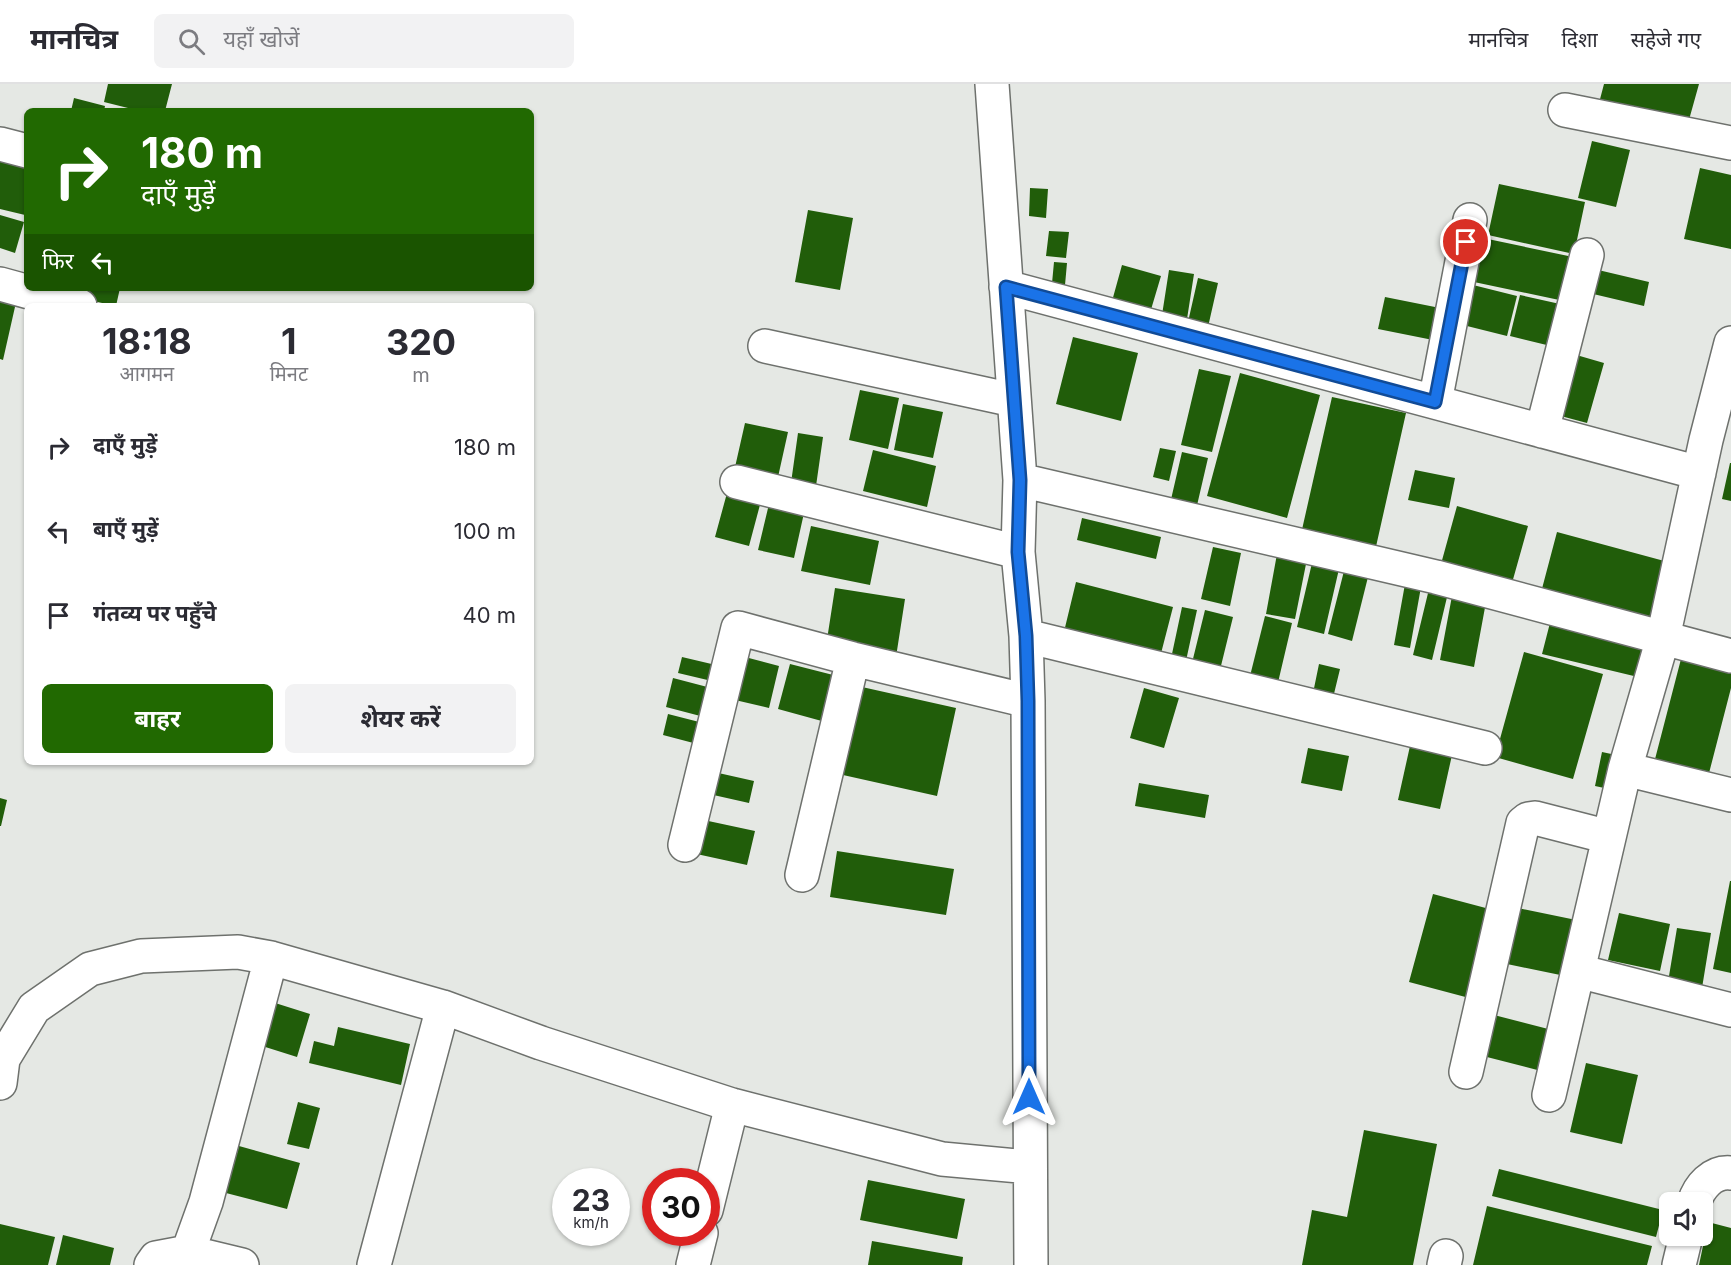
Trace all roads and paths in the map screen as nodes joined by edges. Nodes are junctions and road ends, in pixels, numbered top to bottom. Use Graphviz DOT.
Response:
graph roads {
  1 [pos="992,84"];
  2 [pos="1565,110"];
  3 [pos="1731,143"];
  4 [pos="0,144"];
  5 [pos="24,150"];
  6 [pos="1470,220"];
  7 [pos="1587,255"];
  8 [pos="0,284"];
  9 [pos="1006,287"];
  10 [pos="24,291"];
  11 [pos="25,291"];
  12 [pos="69,303"];
  13 [pos="1731,343"];
  14 [pos="765,346"];
  15 [pos="1013,400"];
  16 [pos="1435,402"];
  17 [pos="1542,431"];
  18 [pos="1719,443"];
  19 [pos="1699,473"];
  20 [pos="1020,480"];
  21 [pos="737,482"];
  22 [pos="1018,552"];
  23 [pos="1026,636"];
  24 [pos="1663,638"];
  25 [pos="1731,656"];
  26 [pos="853,660"];
  27 [pos="1028,701"];
  28 [pos="1485,748"];
  29 [pos="1625,769"];
  30 [pos="1731,795"];
  31 [pos="1609,837"];
  32 [pos="685,845"];
  33 [pos="802,875"];
  34 [pos="271,958"];
  35 [pos="1578,971"];
  36 [pos="443,1007"];
  37 [pos="1731,1010"];
  38 [pos="1466,1071"];
  39 [pos="0,1083"];
  40 [pos="1549,1095"];
  41 [pos="732,1106"];
  42 [pos="1029,1167"];
  43 [pos="716,1168"];
  44 [pos="1731,1173"];
  45 [pos="1700,1192"];
  46 [pos="698,1246"];
  47 [pos="1684,1246"];
  48 [pos="188,1252"];
  49 [pos="151,1265"];
  50 [pos="242,1265"];
  51 [pos="374,1265"];
  52 [pos="693,1265"];
  53 [pos="1031,1265"];
  54 [pos="1679,1265"];
  1 -- 9 [label="street"];
  2 -- 3 [label="street"];
  4 -- 5 [label="street"];
  6 -- 16 [label="street"];
  7 -- 17 [label="street"];
  8 -- 10 [label="street"];
  9 -- 15 [label="street"];
  9 -- 16 [label="street"];
  11 -- 12 [label="street"];
  13 -- 18 [label="street"];
  14 -- 15 [label="street"];
  15 -- 20 [label="street"];
  16 -- 17 [label="street"];
  17 -- 19 [label="street"];
  18 -- 19 [label="street"];
  19 -- 24 [label="street"];
  20 -- 22 [label="street"];
  20 -- 24 [label="street"];
  21 -- 22 [label="street"];
  22 -- 23 [label="street"];
  23 -- 27 [label="street"];
  23 -- 28 [label="street"];
  24 -- 25 [label="street"];
  24 -- 29 [label="street"];
  26 -- 27 [label="street"];
  26 -- 32 [label="street"];
  26 -- 33 [label="street"];
  27 -- 42 [label="street"];
  29 -- 30 [label="street"];
  29 -- 31 [label="street"];
  31 -- 35 [label="street"];
  31 -- 38 [label="street"];
  34 -- 36 [label="street"];
  34 -- 39 [label="street"];
  34 -- 48 [label="street"];
  35 -- 37 [label="street"];
  35 -- 40 [label="street"];
  36 -- 41 [label="street"];
  36 -- 51 [label="street"];
  41 -- 42 [label="street"];
  41 -- 43 [label="street"];
  42 -- 53 [label="street"];
  44 -- 45 [label="street"];
  46 -- 52 [label="street"];
  47 -- 54 [label="street"];
  48 -- 49 [label="street"];
  48 -- 50 [label="street"];
}
